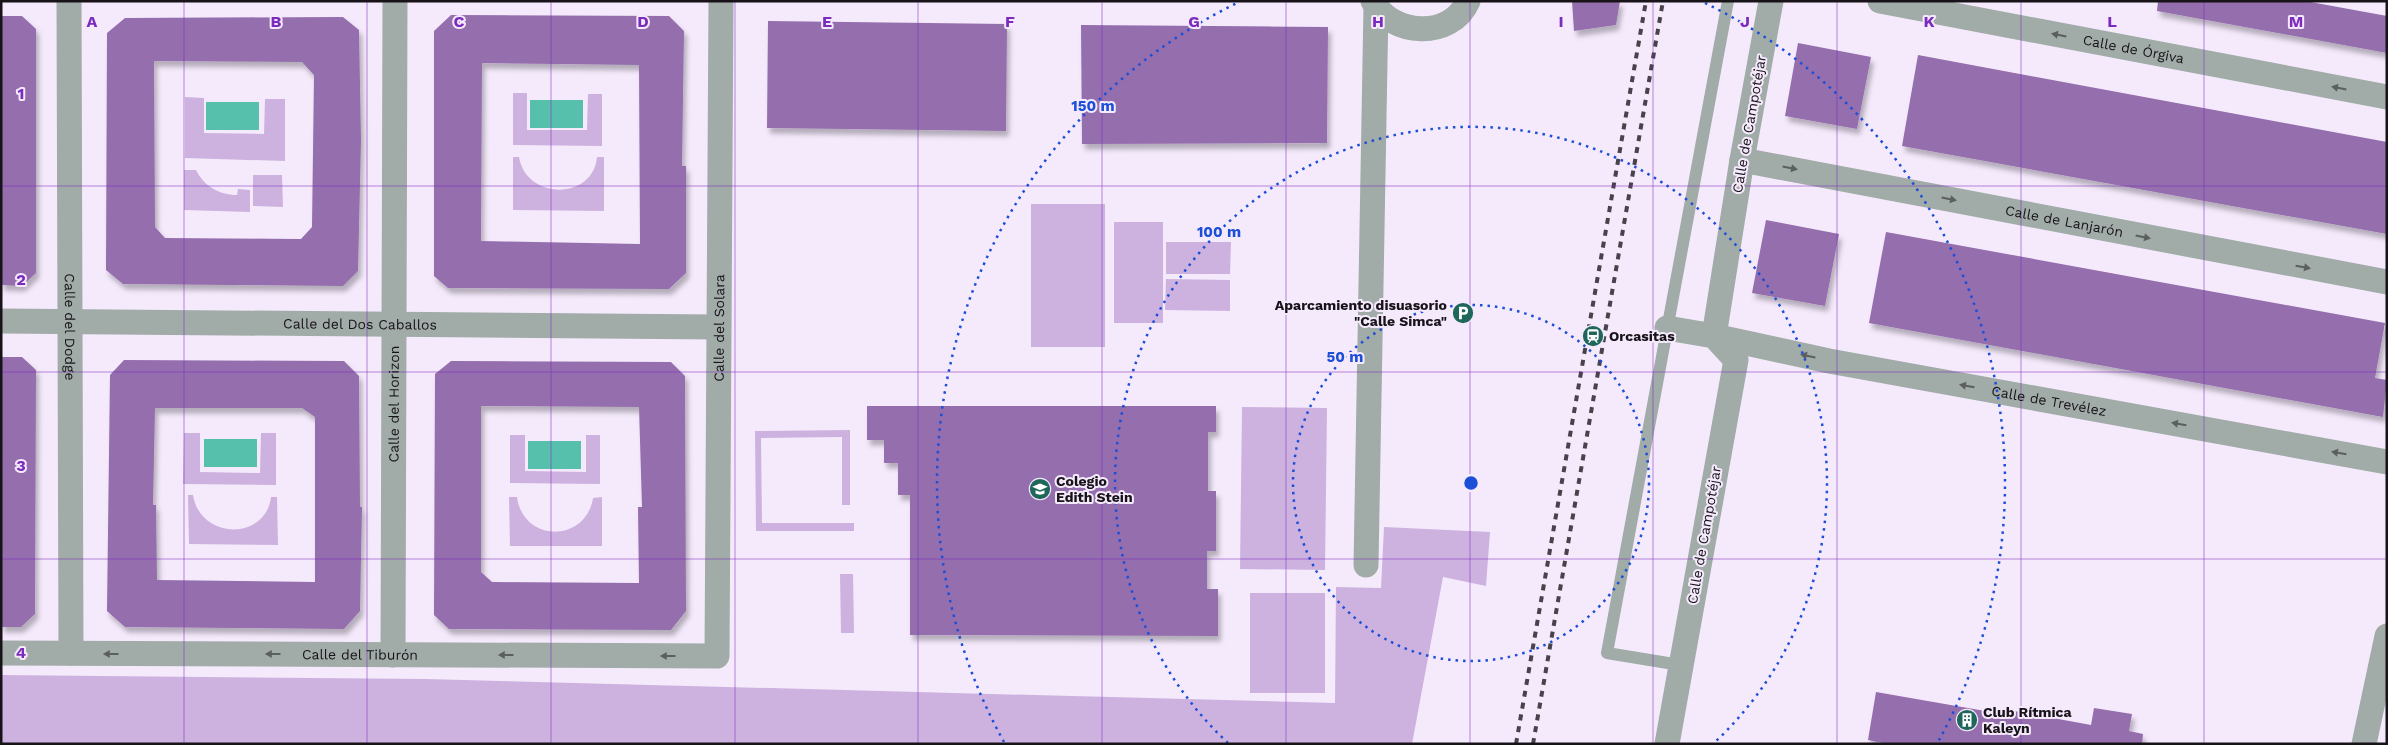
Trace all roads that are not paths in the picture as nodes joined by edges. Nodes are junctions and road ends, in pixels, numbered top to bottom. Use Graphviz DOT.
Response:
graph roads {
  1 [pos="68,1"];
  2 [pos="395,1"];
  3 [pos="721,1"];
  4 [pos="1468,1"];
  5 [pos="1728,1"];
  6 [pos="1771,1"];
  7 [pos="1880,1"];
  8 [pos="1374,4"];
  9 [pos="2387,97"];
  10 [pos="1742,160"];
  11 [pos="2387,282"];
  12 [pos="1,321"];
  13 [pos="70,322"];
  14 [pos="392,323"];
  15 [pos="718,327"];
  16 [pos="1667,328"];
  17 [pos="1714,336"];
  18 [pos="2387,462"];
  19 [pos="1366,565"];
  20 [pos="2387,636"];
  21 [pos="1,653"];
  22 [pos="71,654"];
  23 [pos="392,655"];
  24 [pos="717,656"];
  25 [pos="1680,665"];
  26 [pos="1667,744"];
  27 [pos="2364,744"];
  1 -- 13 [label="street, Calle del Dodge"];
  2 -- 14 [label="street, Calle del Horizon"];
  3 -- 15 [label="street, Calle del Solara"];
  4 -- 8 [label="street"];
  5 -- 16 [label="lane"];
  6 -- 10 [label="street, Calle de Campotéjar"];
  9 -- 7 [label="street, Calle de Órgiva, one-way"];
  8 -- 19 [label="street"];
  10 -- 11 [label="street, Calle de Lanjarón, one-way"];
  10 -- 17 [label="street, Calle de Campotéjar"];
  12 -- 13 [label="street, Calle del Dos Caballos"];
  13 -- 14 [label="street, Calle del Dos Caballos"];
  13 -- 22 [label="street, Calle del Dodge"];
  14 -- 15 [label="street, Calle del Dos Caballos"];
  14 -- 23 [label="street, Calle del Horizon"];
  15 -- 24 [label="street, Calle del Solara"];
  16 -- 17 [label="street"];
  16 -- 25 [label="lane"];
  18 -- 17 [label="street, Calle de Trevélez, one-way"];
  17 -- 25 [label="street, Calle de Campotéjar"];
  20 -- 27 [label="street"];
  21 -- 22 [label="street, Calle del Tiburón"];
  23 -- 22 [label="street, Calle del Tiburón, one-way"];
  24 -- 23 [label="street, Calle del Tiburón, one-way"];
  25 -- 26 [label="street, Calle de Campotéjar"];
}
